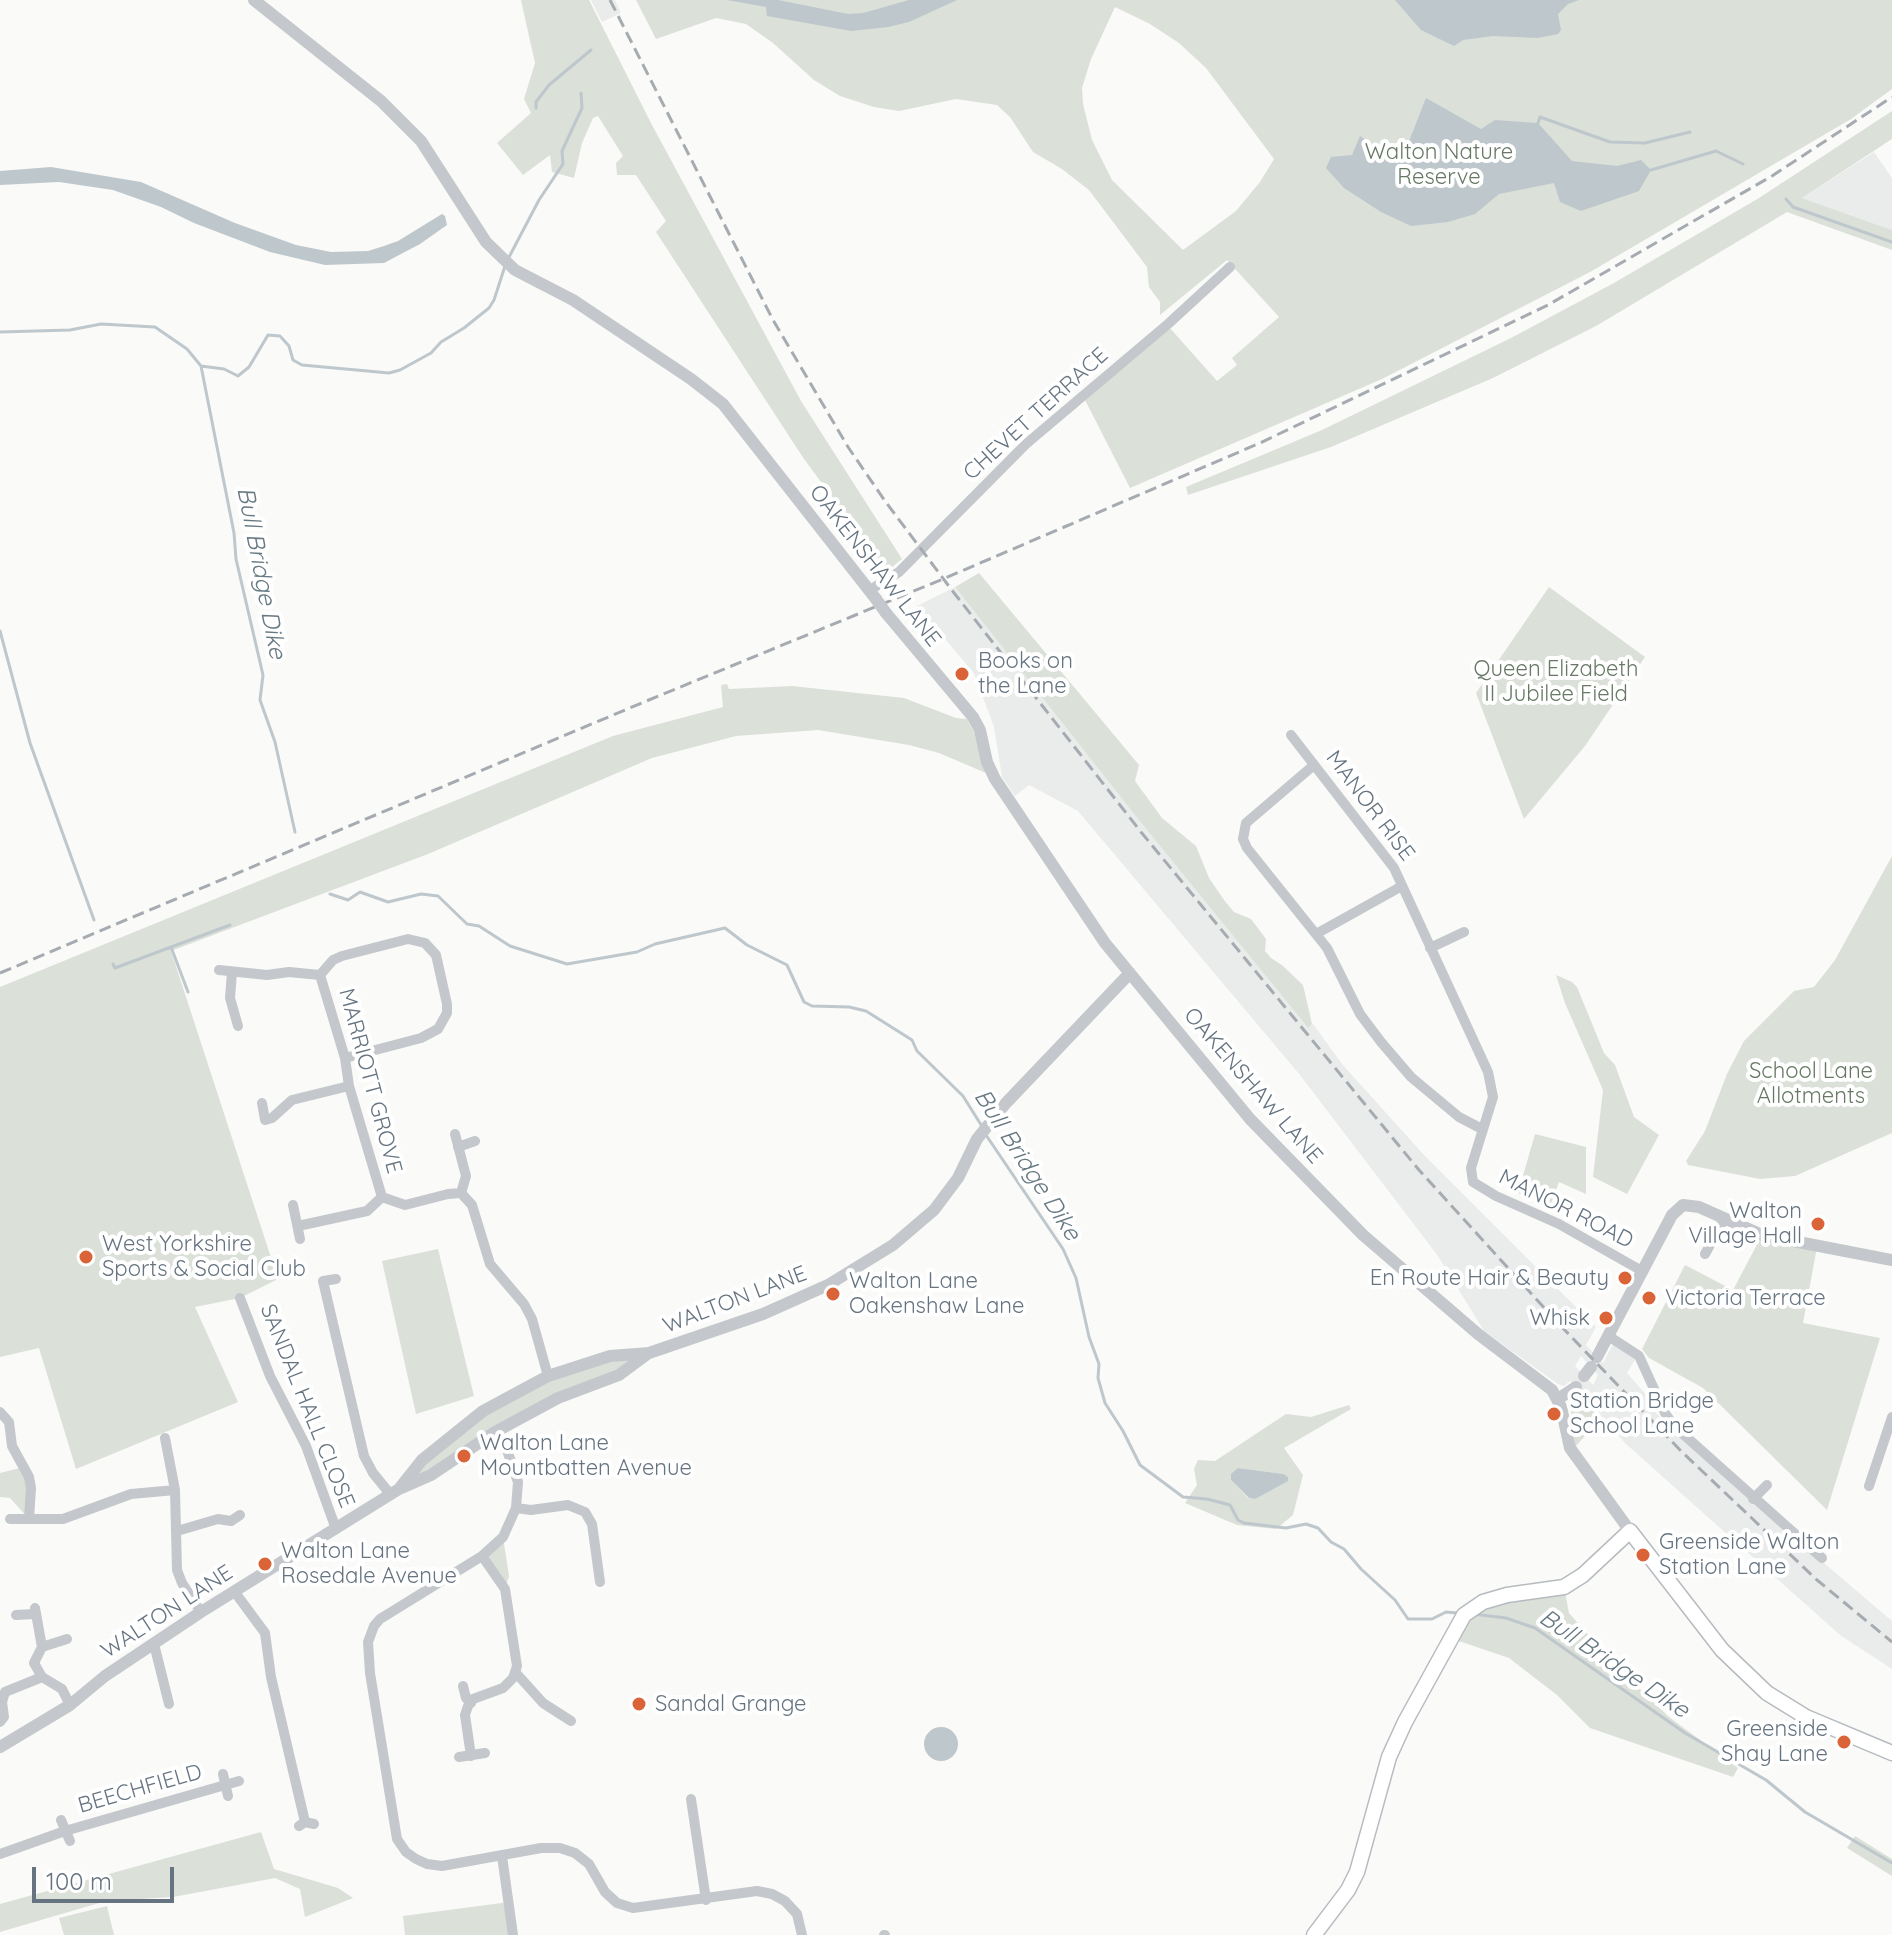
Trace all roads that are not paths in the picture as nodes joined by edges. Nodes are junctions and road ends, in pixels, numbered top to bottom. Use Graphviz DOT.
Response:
graph roads {
  1 [pos="254,0"];
  2 [pos="1230,267"];
  3 [pos="873,594"];
  4 [pos="1291,735"];
  5 [pos="1314,765"];
  6 [pos="1402,886"];
  7 [pos="1464,932"];
  8 [pos="1316,934"];
  9 [pos="1430,948"];
  10 [pos="219,970"];
  11 [pos="232,972"];
  12 [pos="1130,973"];
  13 [pos="320,975"];
  14 [pos="238,1026"];
  15 [pos="345,1058"];
  16 [pos="349,1086"];
  17 [pos="262,1103"];
  18 [pos="1482,1129"];
  19 [pos="455,1134"];
  20 [pos="475,1141"];
  21 [pos="458,1147"];
  22 [pos="1473,1182"];
  23 [pos="461,1193"];
  24 [pos="382,1197"];
  25 [pos="293,1205"];
  26 [pos="1724,1219"];
  27 [pos="298,1226"];
  28 [pos="300,1239"];
  29 [pos="1709,1250"];
  30 [pos="1892,1260"];
  31 [pos="1642,1271"];
  32 [pos="336,1279"];
  33 [pos="240,1298"];
  34 [pos="1610,1337"];
  35 [pos="649,1353"];
  36 [pos="1591,1367"];
  37 [pos="548,1376"];
  38 [pos="1576,1387"];
  39 [pos="558,1398"];
  40 [pos="1558,1399"];
  41 [pos="483,1411"];
  42 [pos="0,1412"];
  43 [pos="1892,1417"];
  44 [pos="495,1432"];
  45 [pos="165,1438"];
  46 [pos="1767,1485"];
  47 [pos="1869,1486"];
  48 [pos="175,1490"];
  49 [pos="395,1492"];
  50 [pos="1753,1499"];
  51 [pos="516,1508"];
  52 [pos="240,1515"];
  53 [pos="10,1519"];
  54 [pos="29,1519"];
  55 [pos="336,1529"];
  56 [pos="177,1531"];
  57 [pos="1630,1531"];
  58 [pos="482,1556"];
  59 [pos="1822,1558"];
  60 [pos="600,1582"];
  61 [pos="234,1591"];
  62 [pos="201,1612"];
  63 [pos="16,1615"];
  64 [pos="67,1639"];
  65 [pos="154,1644"];
  66 [pos="42,1647"];
  67 [pos="516,1673"];
  68 [pos="42,1677"];
  69 [pos="463,1686"];
  70 [pos="471,1703"];
  71 [pos="169,1704"];
  72 [pos="70,1705"];
  73 [pos="571,1721"];
  74 [pos="0,1722"];
  75 [pos="0,1747"];
  76 [pos="485,1753"];
  77 [pos="1892,1753"];
  78 [pos="471,1756"];
  79 [pos="459,1757"];
  80 [pos="239,1781"];
  81 [pos="696,1806"];
  82 [pos="306,1824"];
  83 [pos="0,1854"];
  84 [pos="502,1856"];
  85 [pos="706,1900"];
  86 [pos="513,1935"];
  87 [pos="802,1935"];
  88 [pos="1314,1935"];
  1 -- 3 [label="street, OAKENSHAW LANE"];
  2 -- 3 [label="street, CHEVET TERRACE"];
  3 -- 12 [label="street, OAKENSHAW LANE, bridge"];
  4 -- 5 [label="street, MANOR RISE"];
  5 -- 6 [label="street, MANOR RISE"];
  5 -- 8 [label="street"];
  6 -- 8 [label="street"];
  6 -- 9 [label="street, MANOR RISE"];
  7 -- 9 [label="street"];
  8 -- 18 [label="street"];
  9 -- 18 [label="street, MANOR RISE"];
  10 -- 11 [label="street"];
  11 -- 13 [label="street"];
  11 -- 14 [label="street"];
  12 -- 35 [label="street, WALTON LANE"];
  12 -- 40 [label="street, OAKENSHAW LANE"];
  13 -- 15 [label="street, MARRIOTT GROVE"];
  13 -- 15 [label="street"];
  15 -- 16 [label="street, MARRIOTT GROVE"];
  16 -- 17 [label="street"];
  16 -- 24 [label="street, MARRIOTT GROVE"];
  18 -- 22 [label="street, MANOR RISE"];
  19 -- 21 [label="street"];
  20 -- 21 [label="street"];
  21 -- 23 [label="street"];
  22 -- 31 [label="street, MANOR ROAD"];
  23 -- 24 [label="street, MARRIOTT GROVE"];
  23 -- 37 [label="street"];
  24 -- 27 [label="street, MARRIOTT GROVE"];
  25 -- 27 [label="street"];
  26 -- 29 [label="street"];
  26 -- 30 [label="street"];
  26 -- 31 [label="street"];
  27 -- 28 [label="street"];
  31 -- 34 [label="street"];
  32 -- 49 [label="street"];
  33 -- 55 [label="street, SANDAL HALL CLOSE"];
  34 -- 36 [label="street"];
  34 -- 50 [label="street"];
  35 -- 37 [label="street, WALTON LANE"];
  35 -- 39 [label="street, WALTON LANE"];
  37 -- 39 [label="street"];
  37 -- 41 [label="street, WALTON LANE"];
  38 -- 40 [label="street"];
  39 -- 44 [label="street, WALTON LANE"];
  40 -- 57 [label="street"];
  41 -- 44 [label="street"];
  41 -- 49 [label="street, WALTON LANE"];
  42 -- 54 [label="street"];
  43 -- 47 [label="street"];
  44 -- 49 [label="street, WALTON LANE"];
  44 -- 51 [label="street"];
  45 -- 48 [label="street"];
  46 -- 50 [label="street"];
  48 -- 54 [label="street"];
  48 -- 56 [label="street"];
  49 -- 55 [label="street, WALTON LANE"];
  50 -- 59 [label="street"];
  51 -- 58 [label="street"];
  51 -- 60 [label="street"];
  52 -- 56 [label="street"];
  53 -- 54 [label="street"];
  55 -- 61 [label="street, WALTON LANE"];
  56 -- 62 [label="street"];
  57 -- 77 [label="main road"];
  57 -- 88 [label="main road"];
  58 -- 67 [label="street"];
  58 -- 84 [label="street"];
  61 -- 62 [label="street, WALTON LANE"];
  61 -- 82 [label="street"];
  62 -- 65 [label="street, WALTON LANE"];
  63 -- 66 [label="street"];
  64 -- 66 [label="street"];
  65 -- 71 [label="street"];
  65 -- 72 [label="street, WALTON LANE"];
  66 -- 68 [label="street"];
  67 -- 70 [label="street"];
  67 -- 73 [label="street"];
  68 -- 72 [label="street"];
  68 -- 74 [label="street"];
  69 -- 70 [label="street"];
  70 -- 78 [label="street"];
  72 -- 75 [label="street, WALTON LANE"];
  76 -- 78 [label="street"];
  78 -- 79 [label="street"];
  80 -- 83 [label="street, BEECHFIELD"];
  81 -- 85 [label="street"];
  84 -- 85 [label="street"];
  84 -- 86 [label="street"];
  85 -- 87 [label="street"];
}
